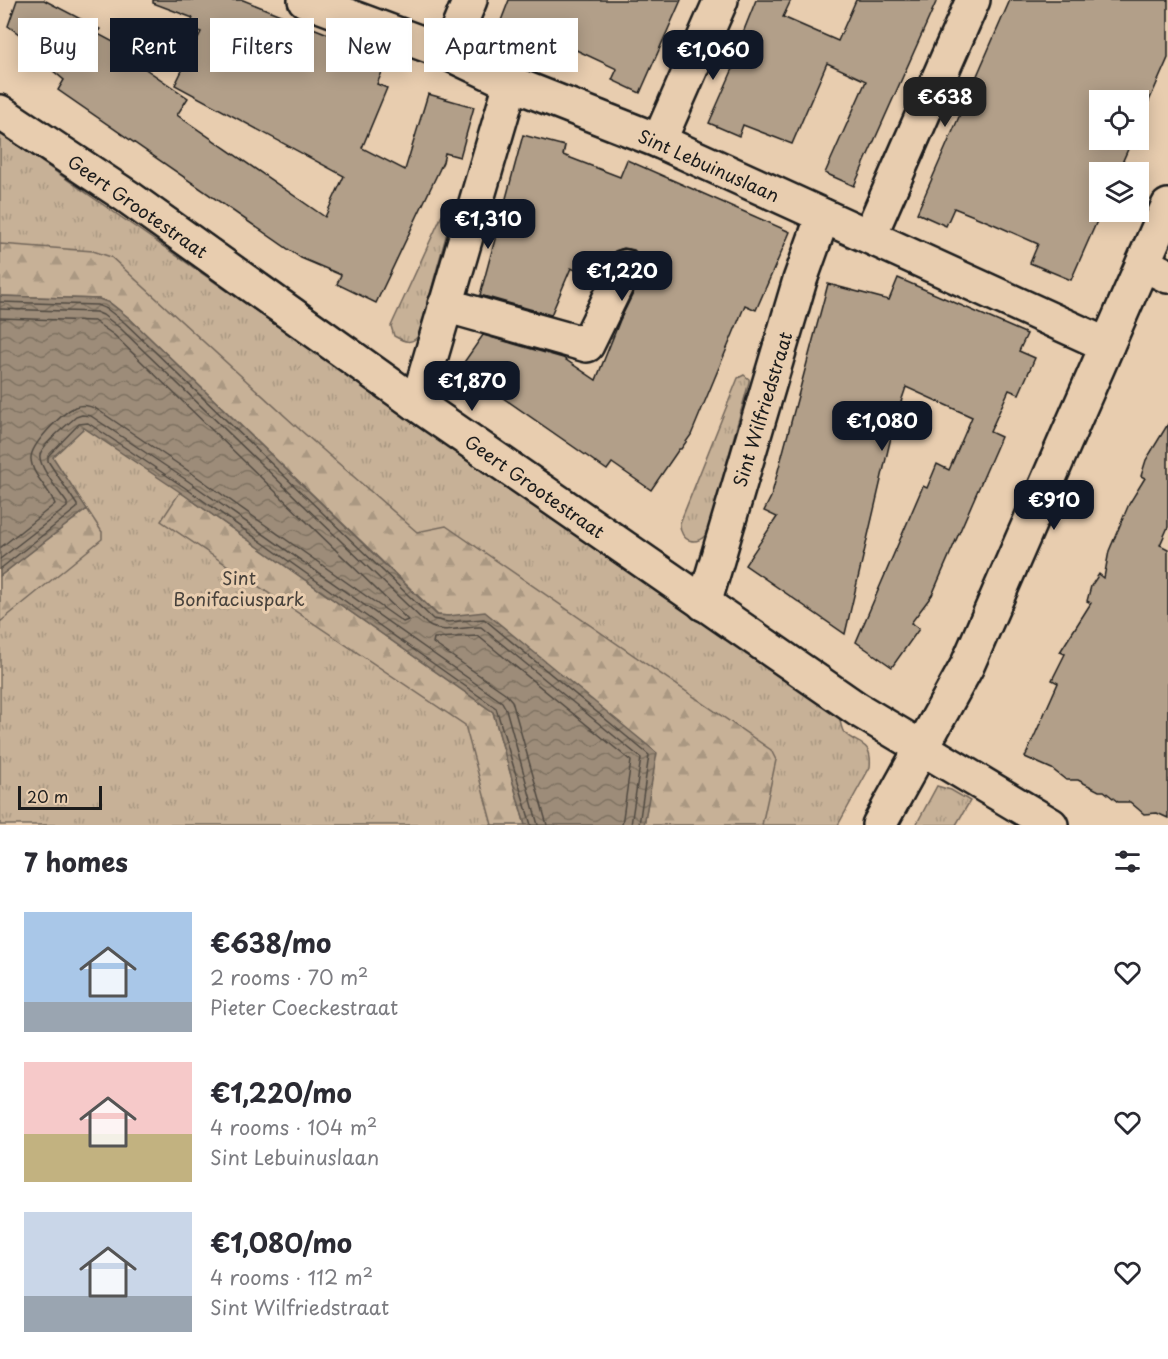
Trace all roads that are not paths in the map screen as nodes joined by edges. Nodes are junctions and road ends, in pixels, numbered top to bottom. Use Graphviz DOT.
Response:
graph roads {
  1 [pos="305,0"];
  2 [pos="470,0"];
  3 [pos="720,0"];
  4 [pos="974,0"];
  5 [pos="463,18"];
  6 [pos="424,44"];
  7 [pos="488,72"];
  8 [pos="511,83"];
  9 [pos="0,112"];
  10 [pos="658,141"];
  11 [pos="1168,206"];
  12 [pos="823,216"];
  13 [pos="870,235"];
  14 [pos="625,267"];
  15 [pos="1156,270"];
  16 [pos="445,305"];
  17 [pos="1107,345"];
  18 [pos="417,404"];
  19 [pos="704,604"];
  20 [pos="922,748"];
  21 [pos="879,825"];
  22 [pos="1051,825"];
  1 -- 6 [label="street, Sint Lebuinuslaan"];
  2 -- 5 [label="street"];
  3 -- 10 [label="street"];
  4 -- 13 [label="street"];
  7 -- 8 [label="street, Sint Lebuinuslaan"];
  8 -- 10 [label="street, Sint Lebuinuslaan"];
  8 -- 16 [label="street"];
  9 -- 18 [label="street, Geert Grootestraat"];
  10 -- 12 [label="street, Sint Lebuinuslaan"];
  11 -- 15 [label="street"];
  12 -- 13 [label="street, Sint Lebuinuslaan"];
  12 -- 19 [label="street, Sint Wilfriedstraat"];
  13 -- 17 [label="street, Sint Lebuinuslaan"];
  14 -- 16 [label="street"];
  15 -- 17 [label="street"];
  16 -- 18 [label="street"];
  17 -- 20 [label="street"];
  18 -- 19 [label="street, Geert Grootestraat"];
  19 -- 20 [label="street, Geert Grootestraat"];
  20 -- 21 [label="street"];
  20 -- 22 [label="street, Geert Grootestraat"];
}
